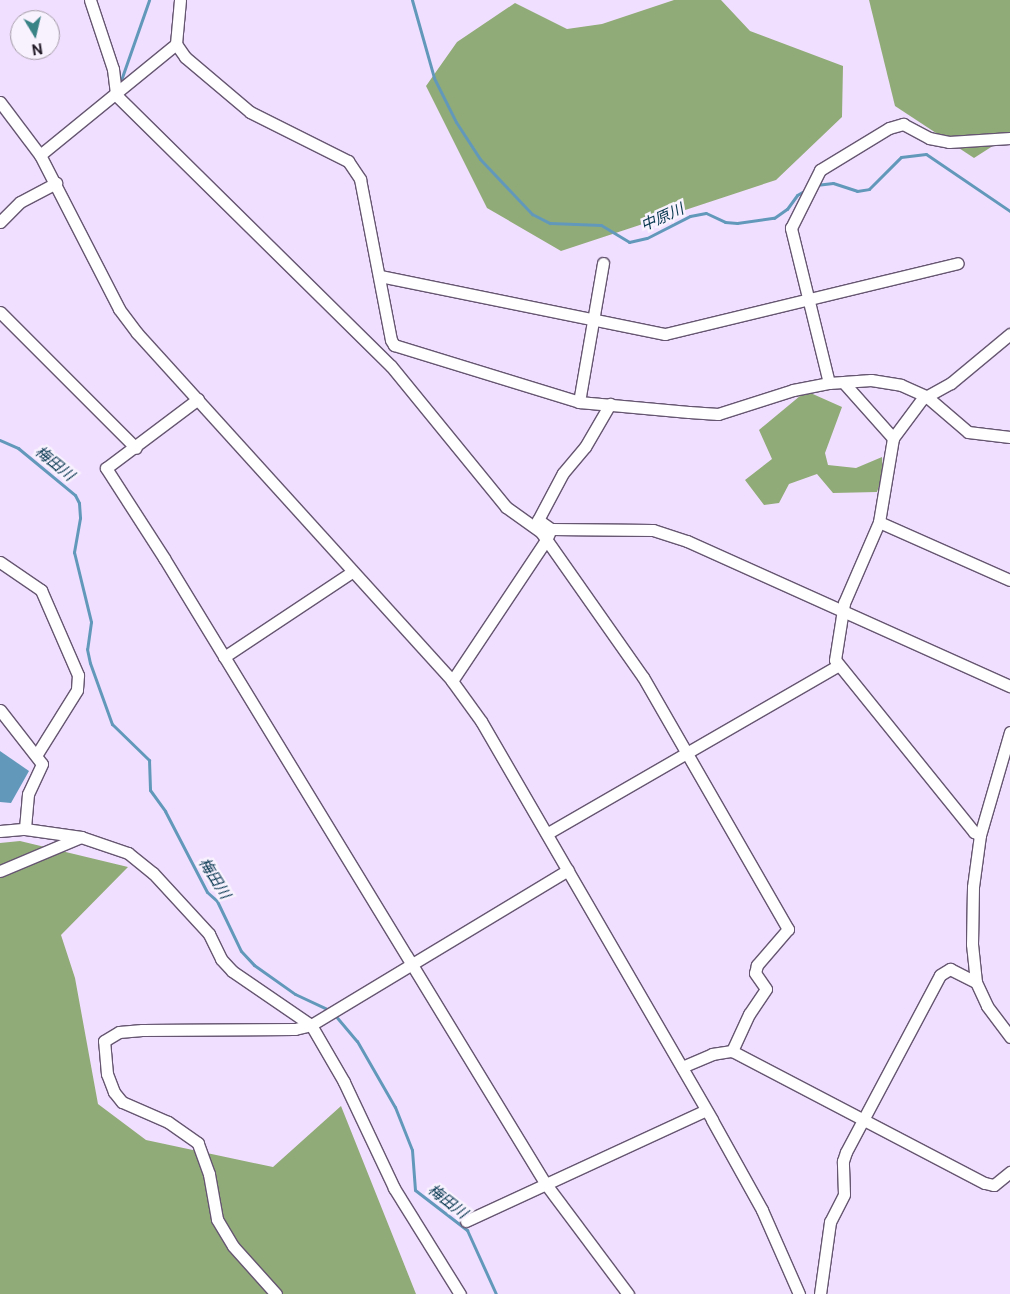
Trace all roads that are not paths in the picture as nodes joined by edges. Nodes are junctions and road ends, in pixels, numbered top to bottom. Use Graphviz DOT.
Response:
graph roads {
  1 [pos="90,0"];
  2 [pos="180,0"];
  3 [pos="176,44"];
  4 [pos="116,95"];
  5 [pos="0,102"];
  6 [pos="1010,138"];
  7 [pos="40,156"];
  8 [pos="56,183"];
  9 [pos="0,222"];
  10 [pos="603,263"];
  11 [pos="958,263"];
  12 [pos="380,276"];
  13 [pos="810,300"];
  14 [pos="0,312"];
  15 [pos="593,320"];
  16 [pos="1010,334"];
  17 [pos="401,349"];
  18 [pos="391,366"];
  19 [pos="829,383"];
  20 [pos="844,383"];
  21 [pos="926,396"];
  22 [pos="198,400"];
  23 [pos="579,402"];
  24 [pos="610,404"];
  25 [pos="1010,436"];
  26 [pos="893,438"];
  27 [pos="136,448"];
  28 [pos="879,522"];
  29 [pos="549,534"];
  30 [pos="0,562"];
  31 [pos="352,572"];
  32 [pos="1010,580"];
  33 [pos="843,613"];
  34 [pos="224,657"];
  35 [pos="837,666"];
  36 [pos="452,681"];
  37 [pos="1010,686"];
  38 [pos="0,710"];
  39 [pos="1010,732"];
  40 [pos="686,752"];
  41 [pos="37,754"];
  42 [pos="25,829"];
  43 [pos="0,831"];
  44 [pos="548,833"];
  45 [pos="980,835"];
  46 [pos="81,836"];
  47 [pos="568,870"];
  48 [pos="0,871"];
  49 [pos="412,963"];
  50 [pos="976,982"];
  51 [pos="311,1025"];
  52 [pos="1010,1037"];
  53 [pos="732,1051"];
  54 [pos="682,1067"];
  55 [pos="706,1110"];
  56 [pos="864,1121"];
  57 [pos="1010,1172"];
  58 [pos="545,1184"];
  59 [pos="466,1221"];
  60 [pos="276,1294"];
  61 [pos="460,1294"];
  62 [pos="628,1294"];
  63 [pos="799,1294"];
  64 [pos="820,1294"];
  1 -- 4 [label="street"];
  2 -- 3 [label="street"];
  3 -- 4 [label="street"];
  3 -- 12 [label="street"];
  4 -- 7 [label="street"];
  4 -- 18 [label="street"];
  5 -- 7 [label="street"];
  6 -- 13 [label="street"];
  7 -- 8 [label="street"];
  8 -- 9 [label="street"];
  8 -- 22 [label="street"];
  10 -- 15 [label="street"];
  11 -- 13 [label="street"];
  12 -- 15 [label="street"];
  12 -- 17 [label="street"];
  13 -- 15 [label="street"];
  13 -- 19 [label="street"];
  14 -- 27 [label="street"];
  15 -- 23 [label="street"];
  16 -- 21 [label="street"];
  17 -- 18 [label="street"];
  17 -- 23 [label="street"];
  18 -- 29 [label="street"];
  19 -- 20 [label="street"];
  19 -- 24 [label="street"];
  20 -- 21 [label="street"];
  20 -- 26 [label="street"];
  21 -- 25 [label="street"];
  21 -- 26 [label="street"];
  22 -- 27 [label="street"];
  22 -- 31 [label="street"];
  23 -- 24 [label="street"];
  24 -- 29 [label="street"];
  26 -- 28 [label="street"];
  27 -- 34 [label="street"];
  28 -- 32 [label="street"];
  28 -- 33 [label="street"];
  29 -- 33 [label="street"];
  29 -- 36 [label="street"];
  29 -- 40 [label="street"];
  30 -- 41 [label="street"];
  31 -- 34 [label="street"];
  31 -- 36 [label="street"];
  33 -- 35 [label="street"];
  33 -- 37 [label="street"];
  34 -- 49 [label="street"];
  35 -- 40 [label="street"];
  35 -- 45 [label="street"];
  36 -- 44 [label="street"];
  38 -- 41 [label="street"];
  39 -- 45 [label="street"];
  40 -- 44 [label="street"];
  40 -- 53 [label="street"];
  41 -- 42 [label="street"];
  42 -- 43 [label="street"];
  42 -- 46 [label="street"];
  44 -- 47 [label="street"];
  45 -- 50 [label="street"];
  46 -- 48 [label="street"];
  46 -- 51 [label="street"];
  47 -- 49 [label="street"];
  47 -- 54 [label="street"];
  49 -- 51 [label="street"];
  49 -- 58 [label="street"];
  50 -- 52 [label="street"];
  50 -- 56 [label="street"];
  51 -- 60 [label="street"];
  51 -- 61 [label="street"];
  53 -- 54 [label="street"];
  53 -- 56 [label="street"];
  54 -- 55 [label="street"];
  55 -- 58 [label="street"];
  55 -- 63 [label="street"];
  56 -- 57 [label="street"];
  56 -- 64 [label="street"];
  58 -- 59 [label="street"];
  58 -- 62 [label="street"];
}
